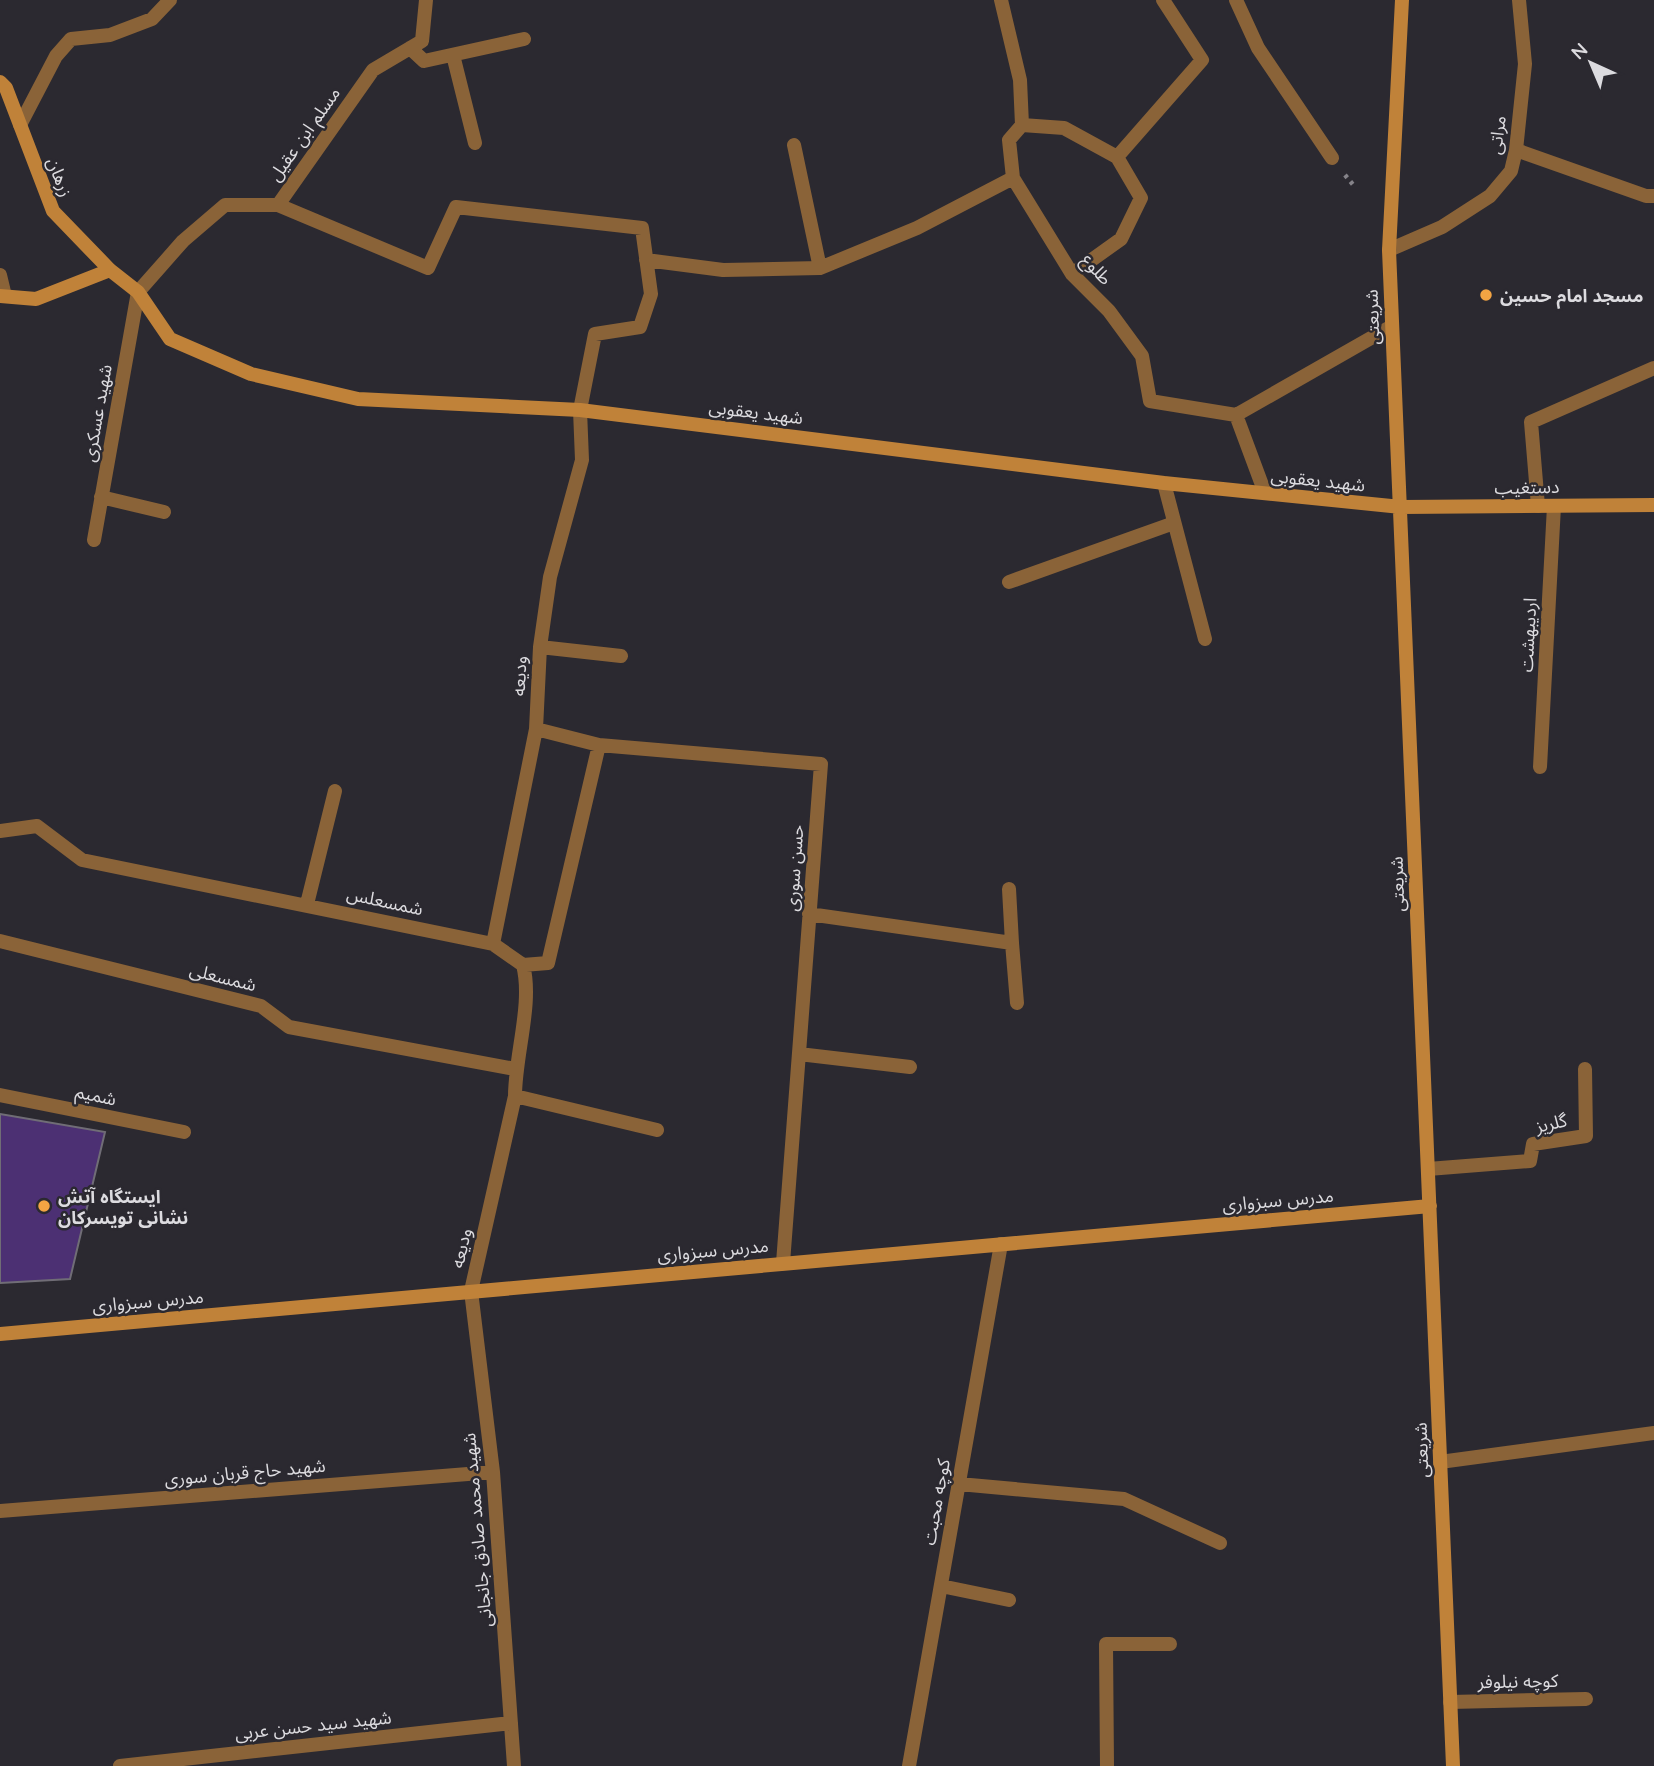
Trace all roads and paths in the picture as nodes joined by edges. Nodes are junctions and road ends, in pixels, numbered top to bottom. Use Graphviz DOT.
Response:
graph roads {
  1 [pos="170,0"];
  2 [pos="426,0"];
  3 [pos="1001,0"];
  4 [pos="1163,0"];
  5 [pos="1236,0"];
  6 [pos="1402,0"];
  7 [pos="1519,0"];
  8 [pos="524,39"];
  9 [pos="410,48"];
  10 [pos="453,55"];
  11 [pos="0,82"];
  12 [pos="20,125"];
  13 [pos="1022,125"];
  14 [pos="475,144"];
  15 [pos="794,145"];
  16 [pos="1516,150"];
  17 [pos="1117,157"];
  18 [pos="1332,158"];
  19 [pos="1013,178"];
  20 [pos="1654,196"];
  21 [pos="278,205"];
  22 [pos="1389,250"];
  23 [pos="646,260"];
  24 [pos="820,268"];
  25 [pos="110,270"];
  26 [pos="1072,274"];
  27 [pos="0,275"];
  28 [pos="138,292"];
  29 [pos="3,296"];
  30 [pos="1392,326"];
  31 [pos="1654,368"];
  32 [pos="580,410"];
  33 [pos="1236,415"];
  34 [pos="1164,483"];
  35 [pos="1265,494"];
  36 [pos="101,497"];
  37 [pos="1654,505"];
  38 [pos="1538,506"];
  39 [pos="1554,506"];
  40 [pos="1401,508"];
  41 [pos="163,512"];
  42 [pos="1174,523"];
  43 [pos="94,540"];
  44 [pos="1009,582"];
  45 [pos="1205,639"];
  46 [pos="540,647"];
  47 [pos="621,656"];
  48 [pos="536,729"];
  49 [pos="599,745"];
  50 [pos="1540,767"];
  51 [pos="335,791"];
  52 [pos="0,831"];
  53 [pos="1009,889"];
  54 [pos="307,904"];
  55 [pos="809,914"];
  56 [pos="0,941"];
  57 [pos="1012,943"];
  58 [pos="493,944"];
  59 [pos="523,965"];
  60 [pos="1017,1003"];
  61 [pos="799,1054"];
  62 [pos="910,1067"];
  63 [pos="515,1069"];
  64 [pos="1586,1069"];
  65 [pos="0,1095"];
  66 [pos="515,1096"];
  67 [pos="657,1130"];
  68 [pos="184,1132"];
  69 [pos="1428,1169"];
  70 [pos="1430,1206"];
  71 [pos="1000,1244"];
  72 [pos="783,1263"];
  73 [pos="471,1291"];
  74 [pos="0,1334"];
  75 [pos="1654,1433"];
  76 [pos="1440,1462"];
  77 [pos="493,1472"];
  78 [pos="959,1484"];
  79 [pos="0,1511"];
  80 [pos="1220,1543"];
  81 [pos="941,1586"];
  82 [pos="1009,1600"];
  83 [pos="1170,1644"];
  84 [pos="1586,1699"];
  85 [pos="1450,1702"];
  86 [pos="511,1723"];
  87 [pos="120,1766"];
  88 [pos="514,1766"];
  89 [pos="909,1766"];
  90 [pos="1107,1766"];
  91 [pos="1453,1766"];
  1 -- 12 [label="street"];
  2 -- 9 [label="street"];
  3 -- 13 [label="street, طلوع"];
  4 -- 17 [label="street"];
  5 -- 18 [label="street"];
  6 -- 22 [label="main road, شریعتی"];
  7 -- 16 [label="street, مراتی"];
  8 -- 10 [label="street"];
  9 -- 10 [label="street"];
  9 -- 21 [label="street, مسلم ابن عقیل"];
  10 -- 14 [label="street"];
  11 -- 12 [label="main road, زرهان"];
  12 -- 25 [label="main road, زرهان"];
  13 -- 17 [label="street"];
  13 -- 19 [label="street, طلوع"];
  15 -- 24 [label="street"];
  16 -- 20 [label="street"];
  16 -- 22 [label="street, مراتی"];
  17 -- 26 [label="street"];
  19 -- 24 [label="street"];
  19 -- 26 [label="street, طلوع"];
  21 -- 23 [label="street"];
  21 -- 28 [label="street, مسلم ابن عقیل"];
  22 -- 30 [label="main road, شریعتی"];
  23 -- 24 [label="street"];
  23 -- 32 [label="street, ودیعه"];
  25 -- 28 [label="main road"];
  25 -- 29 [label="main road"];
  26 -- 33 [label="street, طلوع"];
  27 -- 29 [label="street"];
  28 -- 32 [label="main road, شهید یعقوبی"];
  28 -- 36 [label="street, شهید عسکری"];
  30 -- 33 [label="street"];
  30 -- 40 [label="main road, شریعتی"];
  31 -- 38 [label="street"];
  32 -- 34 [label="main road, شهید یعقوبی"];
  32 -- 46 [label="street, ودیعه"];
  33 -- 35 [label="street"];
  34 -- 35 [label="main road, شهید یعقوبی"];
  34 -- 42 [label="street"];
  35 -- 40 [label="main road, شهید یعقوبی"];
  36 -- 41 [label="street"];
  36 -- 43 [label="street, شهید عسکری"];
  37 -- 39 [label="main road, دستغیب"];
  38 -- 39 [label="main road, دستغیب"];
  38 -- 40 [label="main road, دستغیب"];
  39 -- 50 [label="street, اردیبهشت"];
  40 -- 69 [label="main road, شریعتی"];
  42 -- 44 [label="street"];
  42 -- 45 [label="street"];
  46 -- 47 [label="street"];
  46 -- 48 [label="street, ودیعه"];
  48 -- 49 [label="street, حسن سوری"];
  48 -- 58 [label="street, ودیعه"];
  49 -- 55 [label="street, حسن سوری"];
  49 -- 59 [label="street"];
  51 -- 54 [label="street"];
  52 -- 54 [label="street, شمسعلس"];
  53 -- 57 [label="street"];
  54 -- 58 [label="street, شمسعلس"];
  55 -- 57 [label="street"];
  55 -- 61 [label="street, حسن سوری"];
  56 -- 63 [label="street, شمسعلی"];
  57 -- 60 [label="street"];
  58 -- 59 [label="street, شمسعلس"];
  59 -- 63 [label="street, ودیعه"];
  61 -- 62 [label="street"];
  61 -- 72 [label="street, حسن سوری"];
  63 -- 66 [label="street, ودیعه"];
  64 -- 69 [label="street, گلریز"];
  65 -- 68 [label="street, شمیم"];
  66 -- 67 [label="street"];
  66 -- 73 [label="street, ودیعه"];
  69 -- 70 [label="main road, شریعتی"];
  70 -- 71 [label="main road, مدرس سبزواری"];
  70 -- 76 [label="main road, شریعتی"];
  71 -- 72 [label="main road, مدرس سبزواری"];
  71 -- 78 [label="street, کوچه محبت"];
  72 -- 73 [label="main road, مدرس سبزواری"];
  73 -- 74 [label="main road, مدرس سبزواری"];
  73 -- 77 [label="street, شهید محمد صادق جانجانی"];
  75 -- 76 [label="street"];
  76 -- 85 [label="main road, شریعتی"];
  77 -- 79 [label="street, شهید حاج قربان سوری"];
  77 -- 86 [label="street, شهید محمد صادق جانجانی"];
  78 -- 80 [label="street"];
  78 -- 81 [label="street, کوچه محبت"];
  81 -- 82 [label="street"];
  81 -- 89 [label="street, کوچه محبت"];
  83 -- 90 [label="street"];
  84 -- 85 [label="street, کوچه نیلوفر"];
  85 -- 91 [label="main road, شریعتی"];
  86 -- 87 [label="street, شهید سید حسن عربی"];
  86 -- 88 [label="street, شهید محمد صادق جانجانی"];
}
